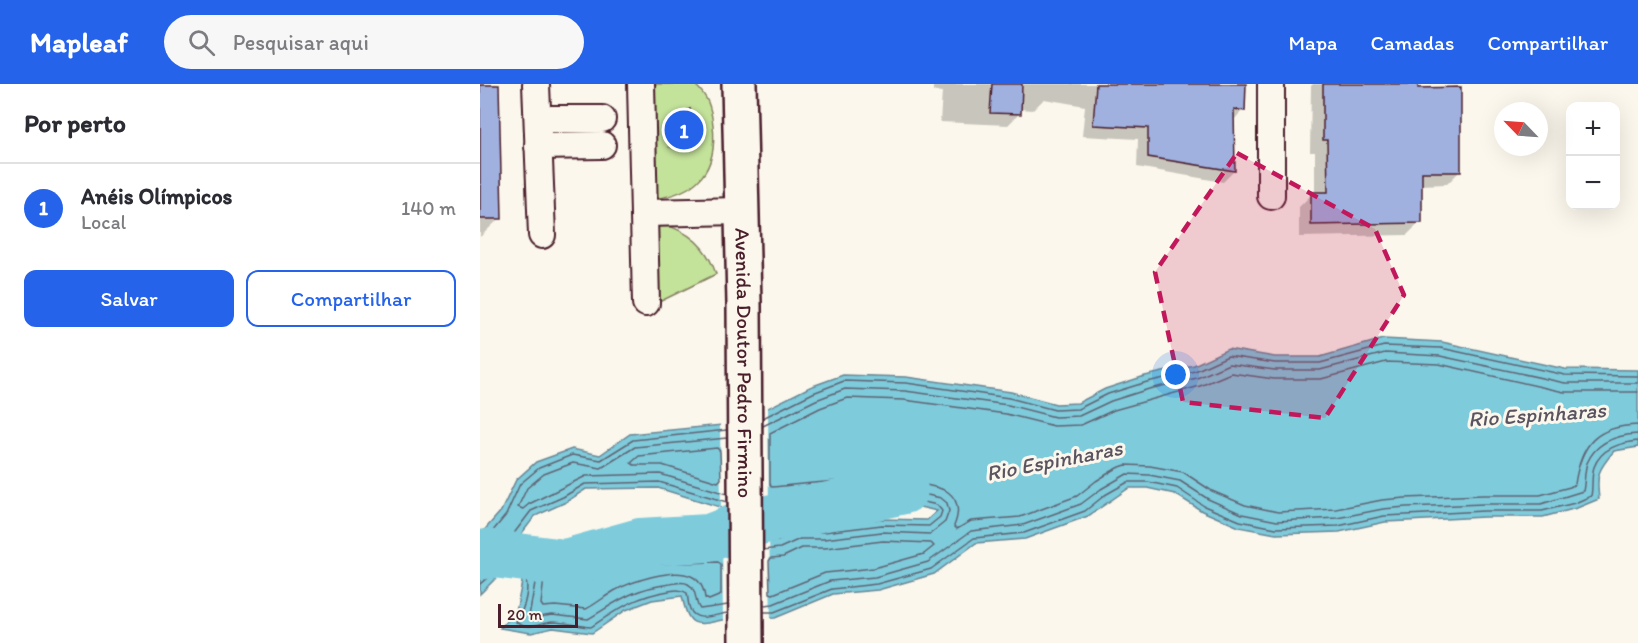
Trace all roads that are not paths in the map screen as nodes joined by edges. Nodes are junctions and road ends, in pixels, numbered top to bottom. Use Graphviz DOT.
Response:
graph roads {
  1 [pos="536,84"];
  2 [pos="640,84"];
  3 [pos="738,84"];
  4 [pos="1271,84"];
  5 [pos="621,118"];
  6 [pos="538,119"];
  7 [pos="622,145"];
  8 [pos="538,146"];
  9 [pos="1271,196"];
  10 [pos="741,211"];
  11 [pos="644,213"];
  12 [pos="542,235"];
  13 [pos="646,303"];
  14 [pos="746,643"];
  1 -- 6 [label="street"];
  2 -- 5 [label="street"];
  3 -- 10 [label="main road, Avenida Doutor Pedro Firmino"];
  4 -- 9 [label="street"];
  5 -- 6 [label="street"];
  5 -- 7 [label="street"];
  6 -- 8 [label="street"];
  7 -- 8 [label="street"];
  7 -- 11 [label="street"];
  8 -- 12 [label="street"];
  10 -- 11 [label="street"];
  10 -- 14 [label="main road, Avenida Doutor Pedro Firmino"];
  11 -- 13 [label="street"];
}
